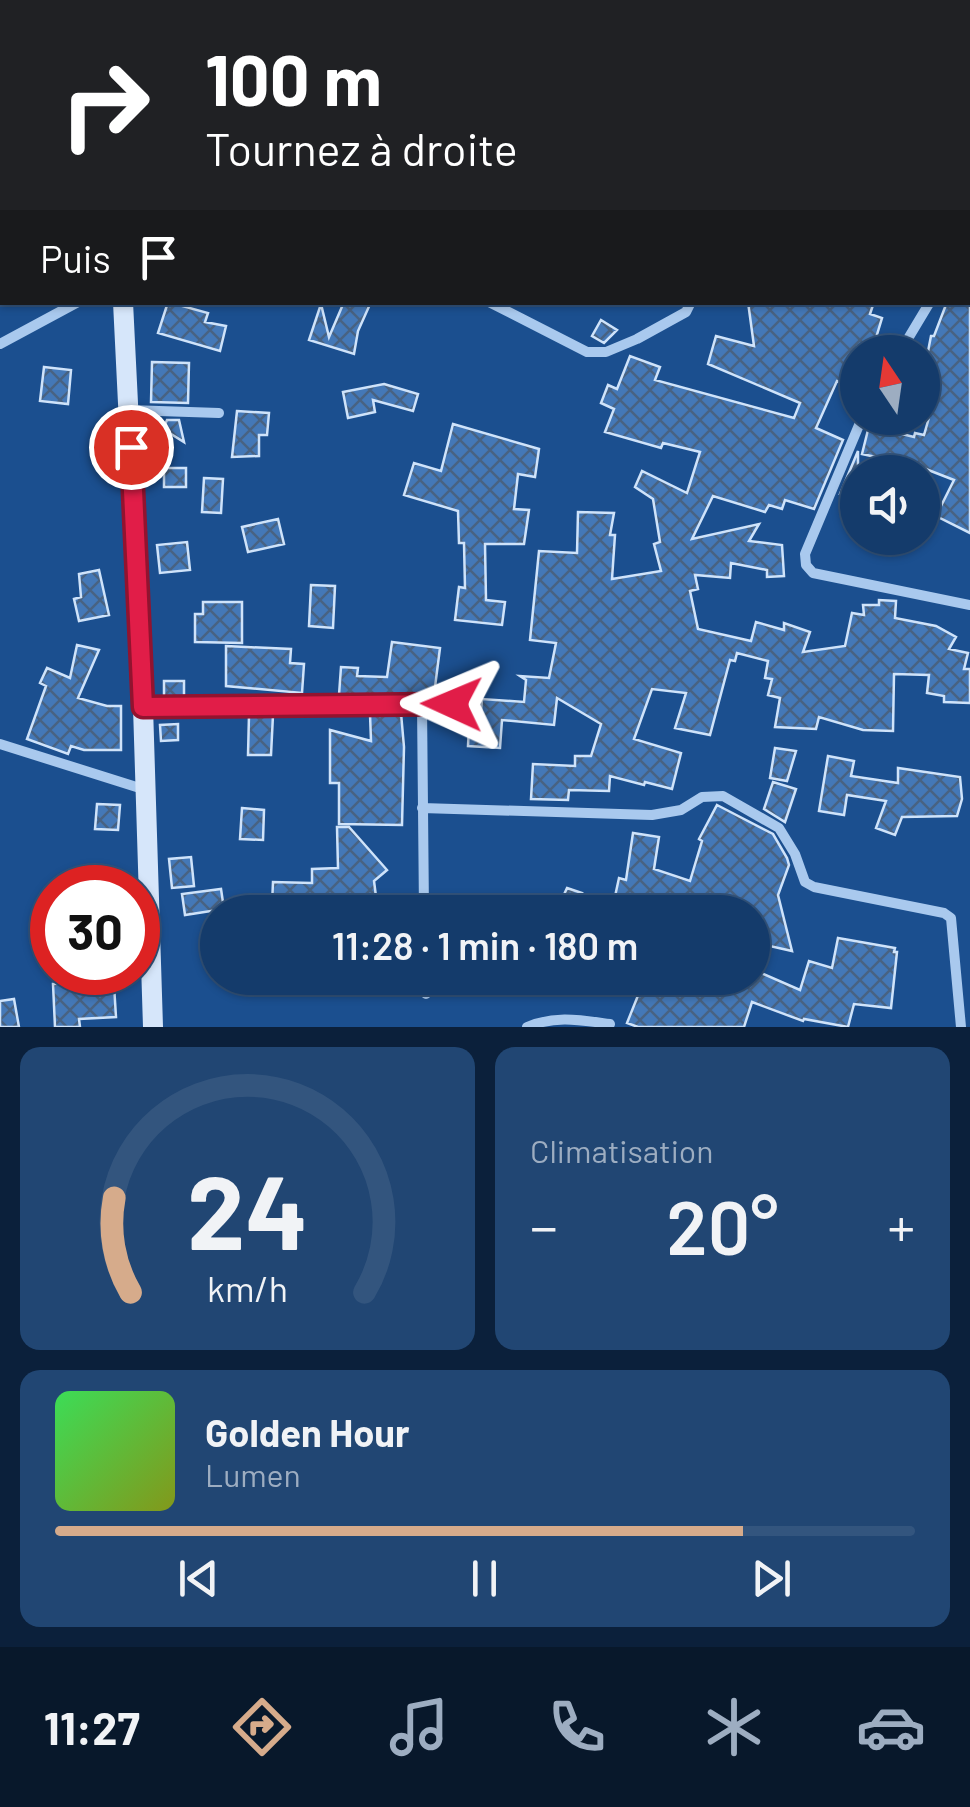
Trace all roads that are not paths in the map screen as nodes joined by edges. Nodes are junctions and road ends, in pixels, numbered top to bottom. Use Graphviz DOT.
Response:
graph roads {
  1 [pos="72,305"];
  2 [pos="123,305"];
  3 [pos="495,305"];
  4 [pos="690,305"];
  5 [pos="928,305"];
  6 [pos="910,335"];
  7 [pos="0,344"];
  8 [pos="129,410"];
  9 [pos="219,412"];
  10 [pos="855,435"];
  11 [pos="970,605"];
  12 [pos="422,704"];
  13 [pos="452,704"];
  14 [pos="143,707"];
  15 [pos="0,744"];
  16 [pos="146,790"];
  17 [pos="422,808"];
  18 [pos="424,895"];
  19 [pos="610,1024"];
  20 [pos="154,1027"];
  21 [pos="528,1027"];
  22 [pos="961,1027"];
  1 -- 7 [label="street"];
  2 -- 8 [label="main road"];
  3 -- 4 [label="street"];
  5 -- 6 [label="street"];
  8 -- 9 [label="street"];
  8 -- 14 [label="main road"];
  10 -- 11 [label="street"];
  12 -- 13 [label="street"];
  12 -- 14 [label="street"];
  12 -- 17 [label="street"];
  14 -- 16 [label="main road"];
  15 -- 16 [label="street"];
  16 -- 20 [label="main road"];
  17 -- 18 [label="street"];
  17 -- 22 [label="street"];
  19 -- 21 [label="street"];
}
